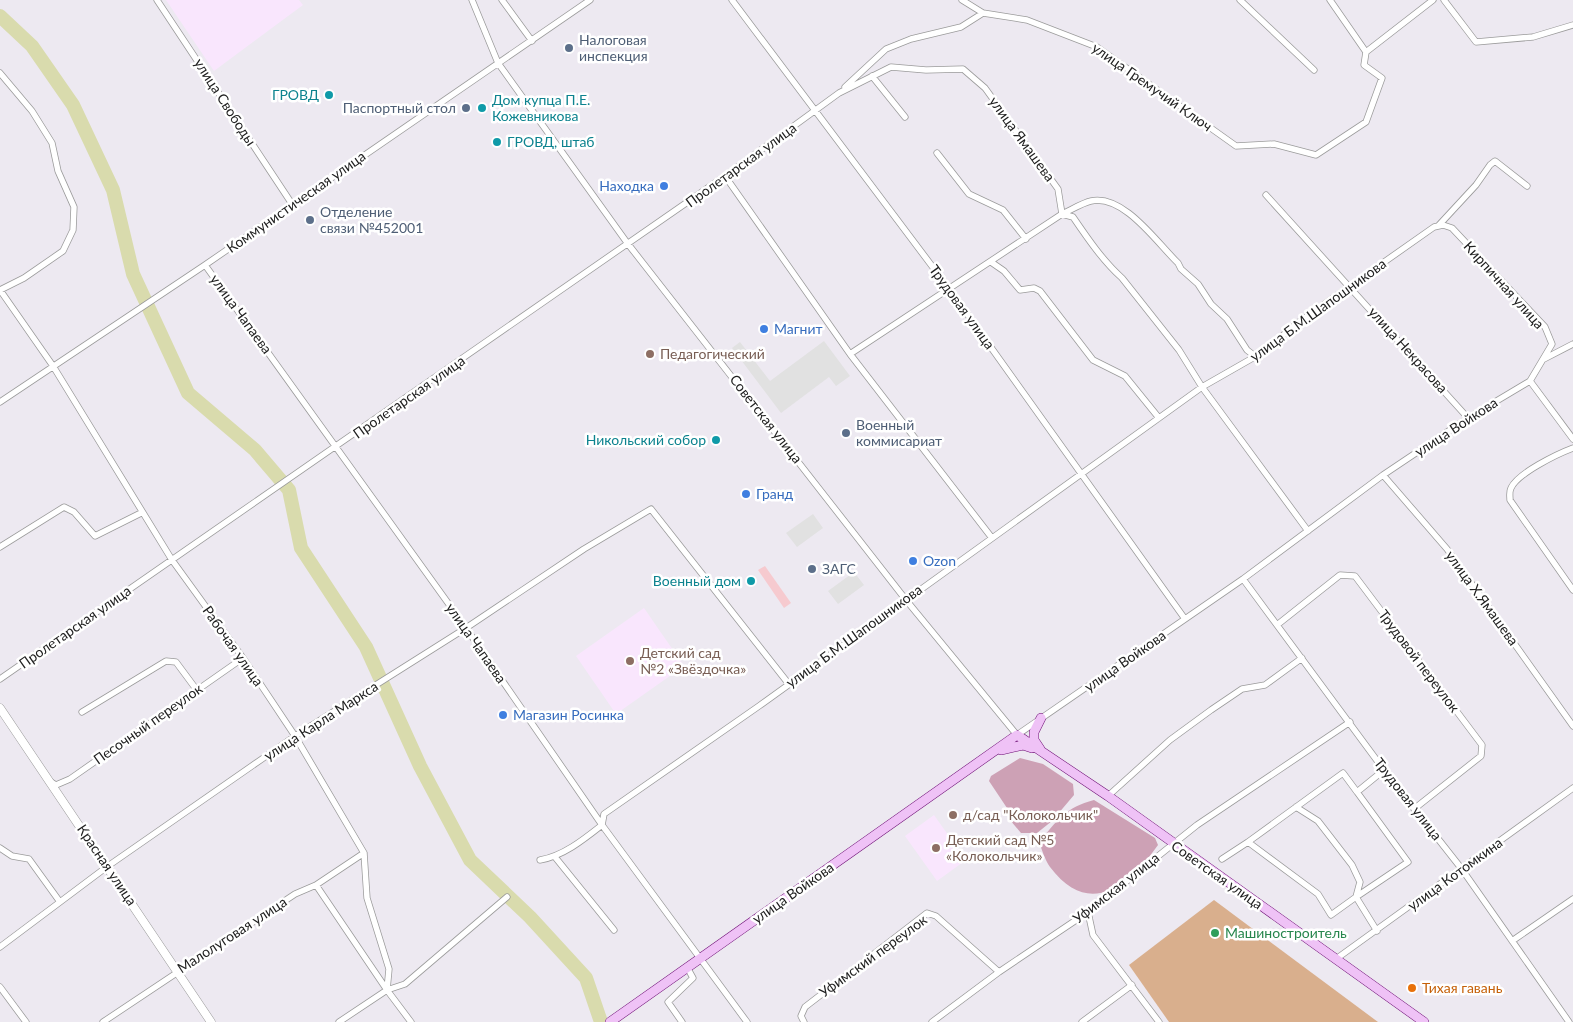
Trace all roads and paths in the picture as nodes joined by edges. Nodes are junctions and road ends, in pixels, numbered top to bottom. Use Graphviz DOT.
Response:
graph roads {
  1 [pos="157,0"];
  2 [pos="472,0"];
  3 [pos="502,0"];
  4 [pos="590,0"];
  5 [pos="732,0"];
  6 [pos="962,0"];
  7 [pos="1240,0"];
  8 [pos="1330,0"];
  9 [pos="1433,0"];
  10 [pos="1444,0"];
  11 [pos="984,13"];
  12 [pos="1573,25"];
  13 [pos="532,41"];
  14 [pos="1366,52"];
  15 [pos="498,63"];
  16 [pos="1314,70"];
  17 [pos="0,73"];
  18 [pos="872,76"];
  19 [pos="839,93"];
  20 [pos="815,111"];
  21 [pos="905,117"];
  22 [pos="937,153"];
  23 [pos="725,176"];
  24 [pos="1527,186"];
  25 [pos="1266,195"];
  26 [pos="292,204"];
  27 [pos="1062,214"];
  28 [pos="1439,225"];
  29 [pos="1026,238"];
  30 [pos="628,244"];
  31 [pos="991,262"];
  32 [pos="205,265"];
  33 [pos="1350,285"];
  34 [pos="0,290"];
  35 [pos="950,290"];
  36 [pos="1552,344"];
  37 [pos="1573,344"];
  38 [pos="850,354"];
  39 [pos="1256,357"];
  40 [pos="1542,360"];
  41 [pos="53,366"];
  42 [pos="1530,381"];
  43 [pos="1202,387"];
  44 [pos="0,402"];
  45 [pos="1159,418"];
  46 [pos="1468,418"];
  47 [pos="1573,439"];
  48 [pos="337,447"];
  49 [pos="1573,448"];
  50 [pos="1082,475"];
  51 [pos="1383,475"];
  52 [pos="141,513"];
  53 [pos="1308,531"];
  54 [pos="992,538"];
  55 [pos="0,547"];
  56 [pos="172,560"];
  57 [pos="1243,579"];
  58 [pos="1573,590"];
  59 [pos="906,600"];
  60 [pos="1185,619"];
  61 [pos="1277,625"];
  62 [pos="466,628"];
  63 [pos="243,658"];
  64 [pos="1302,658"];
  65 [pos="0,679"];
  66 [pos="788,683"];
  67 [pos="196,689"];
  68 [pos="0,708"];
  69 [pos="82,712"];
  70 [pos="1041,718"];
  71 [pos="1350,722"];
  72 [pos="1573,726"];
  73 [pos="1017,735"];
  74 [pos="295,736"];
  75 [pos="992,753"];
  76 [pos="1044,753"];
  77 [pos="1384,770"];
  78 [pos="51,782"];
  79 [pos="1573,788"];
  80 [pos="1357,792"];
  81 [pos="1108,796"];
  82 [pos="1296,807"];
  83 [pos="1414,809"];
  84 [pos="602,825"];
  85 [pos="1248,842"];
  86 [pos="1172,843"];
  87 [pos="0,848"];
  88 [pos="364,853"];
  89 [pos="555,857"];
  90 [pos="1222,859"];
  91 [pos="540,860"];
  92 [pos="108,866"];
  93 [pos="1461,868"];
  94 [pos="316,885"];
  95 [pos="507,896"];
  96 [pos="1356,898"];
  97 [pos="1573,899"];
  98 [pos="60,902"];
  99 [pos="1088,912"];
  100 [pos="614,930"];
  101 [pos="1377,931"];
  102 [pos="1512,941"];
  103 [pos="0,948"];
  104 [pos="702,959"];
  105 [pos="1336,959"];
  106 [pos="688,969"];
  107 [pos="178,971"];
  108 [pos="999,972"];
  109 [pos="1132,985"];
  110 [pos="0,987"];
  111 [pos="387,990"];
  112 [pos="26,1022"];
  113 [pos="103,1022"];
  114 [pos="211,1022"];
  115 [pos="340,1022"];
  116 [pos="411,1022"];
  117 [pos="610,1022"];
  118 [pos="682,1022"];
  119 [pos="747,1022"];
  120 [pos="804,1022"];
  121 [pos="932,1022"];
  122 [pos="1082,1022"];
  123 [pos="1159,1022"];
  124 [pos="1424,1022"];
  125 [pos="1569,1022"];
  1 -- 26 [label="street, улица Свободы"];
  2 -- 15 [label="street, Советская улица"];
  3 -- 13 [label="street"];
  4 -- 13 [label="street, Коммунистическая улица"];
  5 -- 20 [label="street, Трудовая улица"];
  6 -- 11 [label="street"];
  7 -- 16 [label="street"];
  8 -- 14 [label="street"];
  9 -- 14 [label="street"];
  10 -- 12 [label="street"];
  11 -- 14 [label="street, улица Гремучий Ключ"];
  11 -- 19 [label="street"];
  13 -- 15 [label="street, Коммунистическая улица"];
  15 -- 26 [label="street, Коммунистическая улица"];
  15 -- 30 [label="street, Советская улица"];
  17 -- 34 [label="street"];
  18 -- 19 [label="street, улица Ямашева"];
  18 -- 21 [label="street"];
  18 -- 27 [label="street, улица Ямашева"];
  19 -- 20 [label="street, улица Ямашева"];
  20 -- 23 [label="street, Пролетарская улица"];
  20 -- 35 [label="street, Трудовая улица"];
  22 -- 29 [label="street"];
  23 -- 30 [label="street, Пролетарская улица"];
  23 -- 38 [label="street"];
  24 -- 28 [label="street, улица Б.М.Шапошникова"];
  25 -- 33 [label="street, улица Некрасова"];
  26 -- 32 [label="street, Коммунистическая улица"];
  27 -- 29 [label="street"];
  27 -- 39 [label="street"];
  27 -- 43 [label="street"];
  28 -- 33 [label="street, улица Б.М.Шапошникова"];
  28 -- 36 [label="street, Кирпичная улица"];
  29 -- 31 [label="street"];
  30 -- 48 [label="street, Пролетарская улица"];
  30 -- 59 [label="street, Советская улица"];
  31 -- 35 [label="street"];
  31 -- 45 [label="street"];
  32 -- 41 [label="street, Коммунистическая улица"];
  32 -- 48 [label="street, улица Чапаева"];
  33 -- 39 [label="street, улица Б.М.Шапошникова"];
  33 -- 46 [label="street, улица Некрасова"];
  34 -- 41 [label="street, Рабочая улица"];
  35 -- 38 [label="street"];
  35 -- 50 [label="street, Трудовая улица"];
  36 -- 40 [label="street, улица Войкова"];
  37 -- 40 [label="street"];
  38 -- 54 [label="street"];
  39 -- 43 [label="street, улица Б.М.Шапошникова"];
  40 -- 42 [label="street, улица Войкова"];
  41 -- 44 [label="street, Коммунистическая улица"];
  41 -- 52 [label="street, Рабочая улица"];
  42 -- 46 [label="street, улица Войкова"];
  42 -- 47 [label="street"];
  43 -- 45 [label="street, улица Б.М.Шапошникова"];
  43 -- 53 [label="street"];
  45 -- 50 [label="street, улица Б.М.Шапошникова"];
  46 -- 51 [label="street, улица Войкова"];
  48 -- 56 [label="street, Пролетарская улица"];
  48 -- 62 [label="street, улица Чапаева"];
  49 -- 58 [label="street"];
  50 -- 54 [label="street, улица Б.М.Шапошникова"];
  50 -- 60 [label="street, Трудовая улица"];
  51 -- 53 [label="street, улица Войкова"];
  51 -- 72 [label="street, улица Х.Ямашева"];
  52 -- 55 [label="street"];
  52 -- 56 [label="street, Рабочая улица"];
  53 -- 57 [label="street, улица Войкова"];
  54 -- 59 [label="street, улица Б.М.Шапошникова"];
  56 -- 63 [label="street, Рабочая улица"];
  56 -- 65 [label="street, Пролетарская улица"];
  57 -- 60 [label="street, улица Войкова"];
  57 -- 61 [label="street, Трудовая улица"];
  59 -- 66 [label="street, улица Б.М.Шапошникова"];
  59 -- 73 [label="street, Советская улица"];
  60 -- 70 [label="street, улица Войкова"];
  61 -- 64 [label="street, Трудовая улица"];
  61 -- 83 [label="street, Трудовой переулок"];
  62 -- 66 [label="street, улица Карла Маркса"];
  62 -- 74 [label="street, улица Карла Маркса"];
  62 -- 84 [label="street, улица Чапаева"];
  63 -- 67 [label="street, Песочный переулок"];
  63 -- 74 [label="street, Рабочая улица"];
  64 -- 71 [label="street, Трудовая улица"];
  64 -- 81 [label="street"];
  66 -- 84 [label="street, улица Б.М.Шапошникова"];
  67 -- 69 [label="street"];
  67 -- 78 [label="street, Песочный переулок"];
  68 -- 78 [label="street, Красная улица"];
  70 -- 73 [label="street, улица Войкова"];
  70 -- 76 [label="main road"];
  71 -- 77 [label="street, Трудовая улица"];
  71 -- 86 [label="street, Уфимская улица"];
  73 -- 75 [label="main road, улица Войкова"];
  73 -- 76 [label="main road, Советская улица"];
  74 -- 88 [label="street, Рабочая улица"];
  74 -- 92 [label="street, улица Карла Маркса"];
  75 -- 76 [label="main road"];
  75 -- 104 [label="main road, улица Войкова"];
  76 -- 81 [label="main road, Советская улица"];
  77 -- 80 [label="street"];
  77 -- 83 [label="street, Трудовая улица"];
  78 -- 92 [label="street, Красная улица"];
  79 -- 93 [label="street, улица Котомкина"];
  80 -- 82 [label="street"];
  80 -- 96 [label="street"];
  81 -- 86 [label="main road, Советская улица"];
  82 -- 85 [label="street"];
  82 -- 96 [label="street"];
  83 -- 93 [label="street, Трудовая улица"];
  84 -- 89 [label="street, улица Б.М.Шапошникова"];
  84 -- 104 [label="street, улица Чапаева"];
  85 -- 90 [label="street"];
  85 -- 96 [label="street"];
  86 -- 99 [label="street, Уфимская улица"];
  86 -- 105 [label="main road, Советская улица"];
  87 -- 98 [label="street"];
  88 -- 94 [label="street, Малолуговая улица"];
  88 -- 111 [label="street, Рабочая улица"];
  89 -- 91 [label="street, улица Б.М.Шапошникова"];
  89 -- 100 [label="street"];
  92 -- 98 [label="street, улица Карла Маркса"];
  92 -- 107 [label="street, Красная улица"];
  93 -- 101 [label="street, улица Котомкина"];
  93 -- 102 [label="street, Трудовая улица"];
  94 -- 107 [label="street, Малолуговая улица"];
  94 -- 111 [label="street"];
  95 -- 111 [label="street"];
  96 -- 101 [label="street"];
  97 -- 102 [label="street"];
  98 -- 103 [label="street, улица Карла Маркса"];
  99 -- 108 [label="street, Уфимская улица"];
  99 -- 109 [label="street"];
  101 -- 105 [label="street, улица Котомкина"];
  102 -- 125 [label="street, Трудовая улица"];
  104 -- 106 [label="main road, улица Войкова"];
  104 -- 119 [label="street, улица Чапаева"];
  105 -- 124 [label="main road, Советская улица"];
  106 -- 117 [label="main road, улица Войкова"];
  106 -- 118 [label="street"];
  107 -- 113 [label="street, Малолуговая улица"];
  107 -- 114 [label="street, Красная улица"];
  108 -- 120 [label="street, Уфимский переулок"];
  108 -- 121 [label="street, Уфимская улица"];
  109 -- 122 [label="street"];
  109 -- 123 [label="street"];
  110 -- 112 [label="street"];
  111 -- 115 [label="street"];
  111 -- 116 [label="street"];
}
